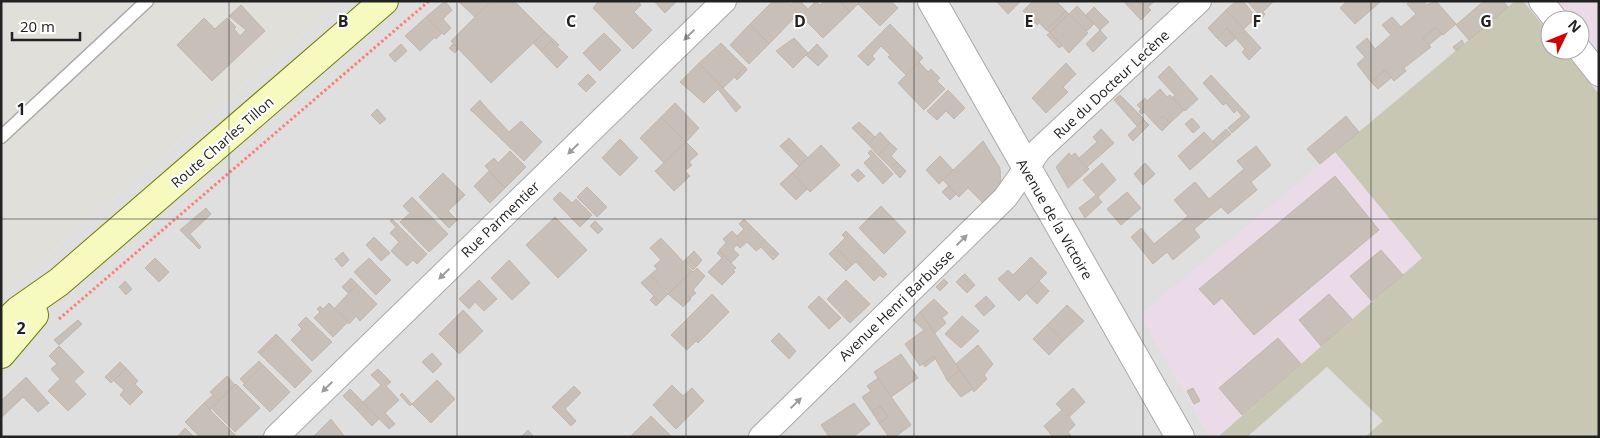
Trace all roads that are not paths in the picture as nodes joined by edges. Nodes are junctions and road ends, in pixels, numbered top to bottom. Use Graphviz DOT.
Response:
graph roads {
  1 [pos="147,1"];
  2 [pos="384,1"];
  3 [pos="724,1"];
  4 [pos="932,1"];
  5 [pos="1199,1"];
  6 [pos="1588,60"];
  7 [pos="1599,74"];
  8 [pos="1,137"];
  9 [pos="1027,170"];
  10 [pos="59,282"];
  11 [pos="1,327"];
  12 [pos="1,354"];
  13 [pos="276,437"];
  14 [pos="761,437"];
  15 [pos="1180,437"];
  1 -- 8 [label="lane"];
  2 -- 10 [label="main road, Route Charles Tillon"];
  3 -- 13 [label="street, Rue Parmentier, one-way"];
  4 -- 9 [label="street, Avenue de la Victoire"];
  5 -- 9 [label="street, Rue du Docteur Lecène"];
  6 -- 7 [label="street"];
  14 -- 9 [label="street, Avenue Henri Barbusse, one-way"];
  9 -- 15 [label="street, Avenue de la Victoire"];
  10 -- 11 [label="main road, Route Charles Tillon"];
  10 -- 12 [label="main road, Route Charles Tillon"];
}
